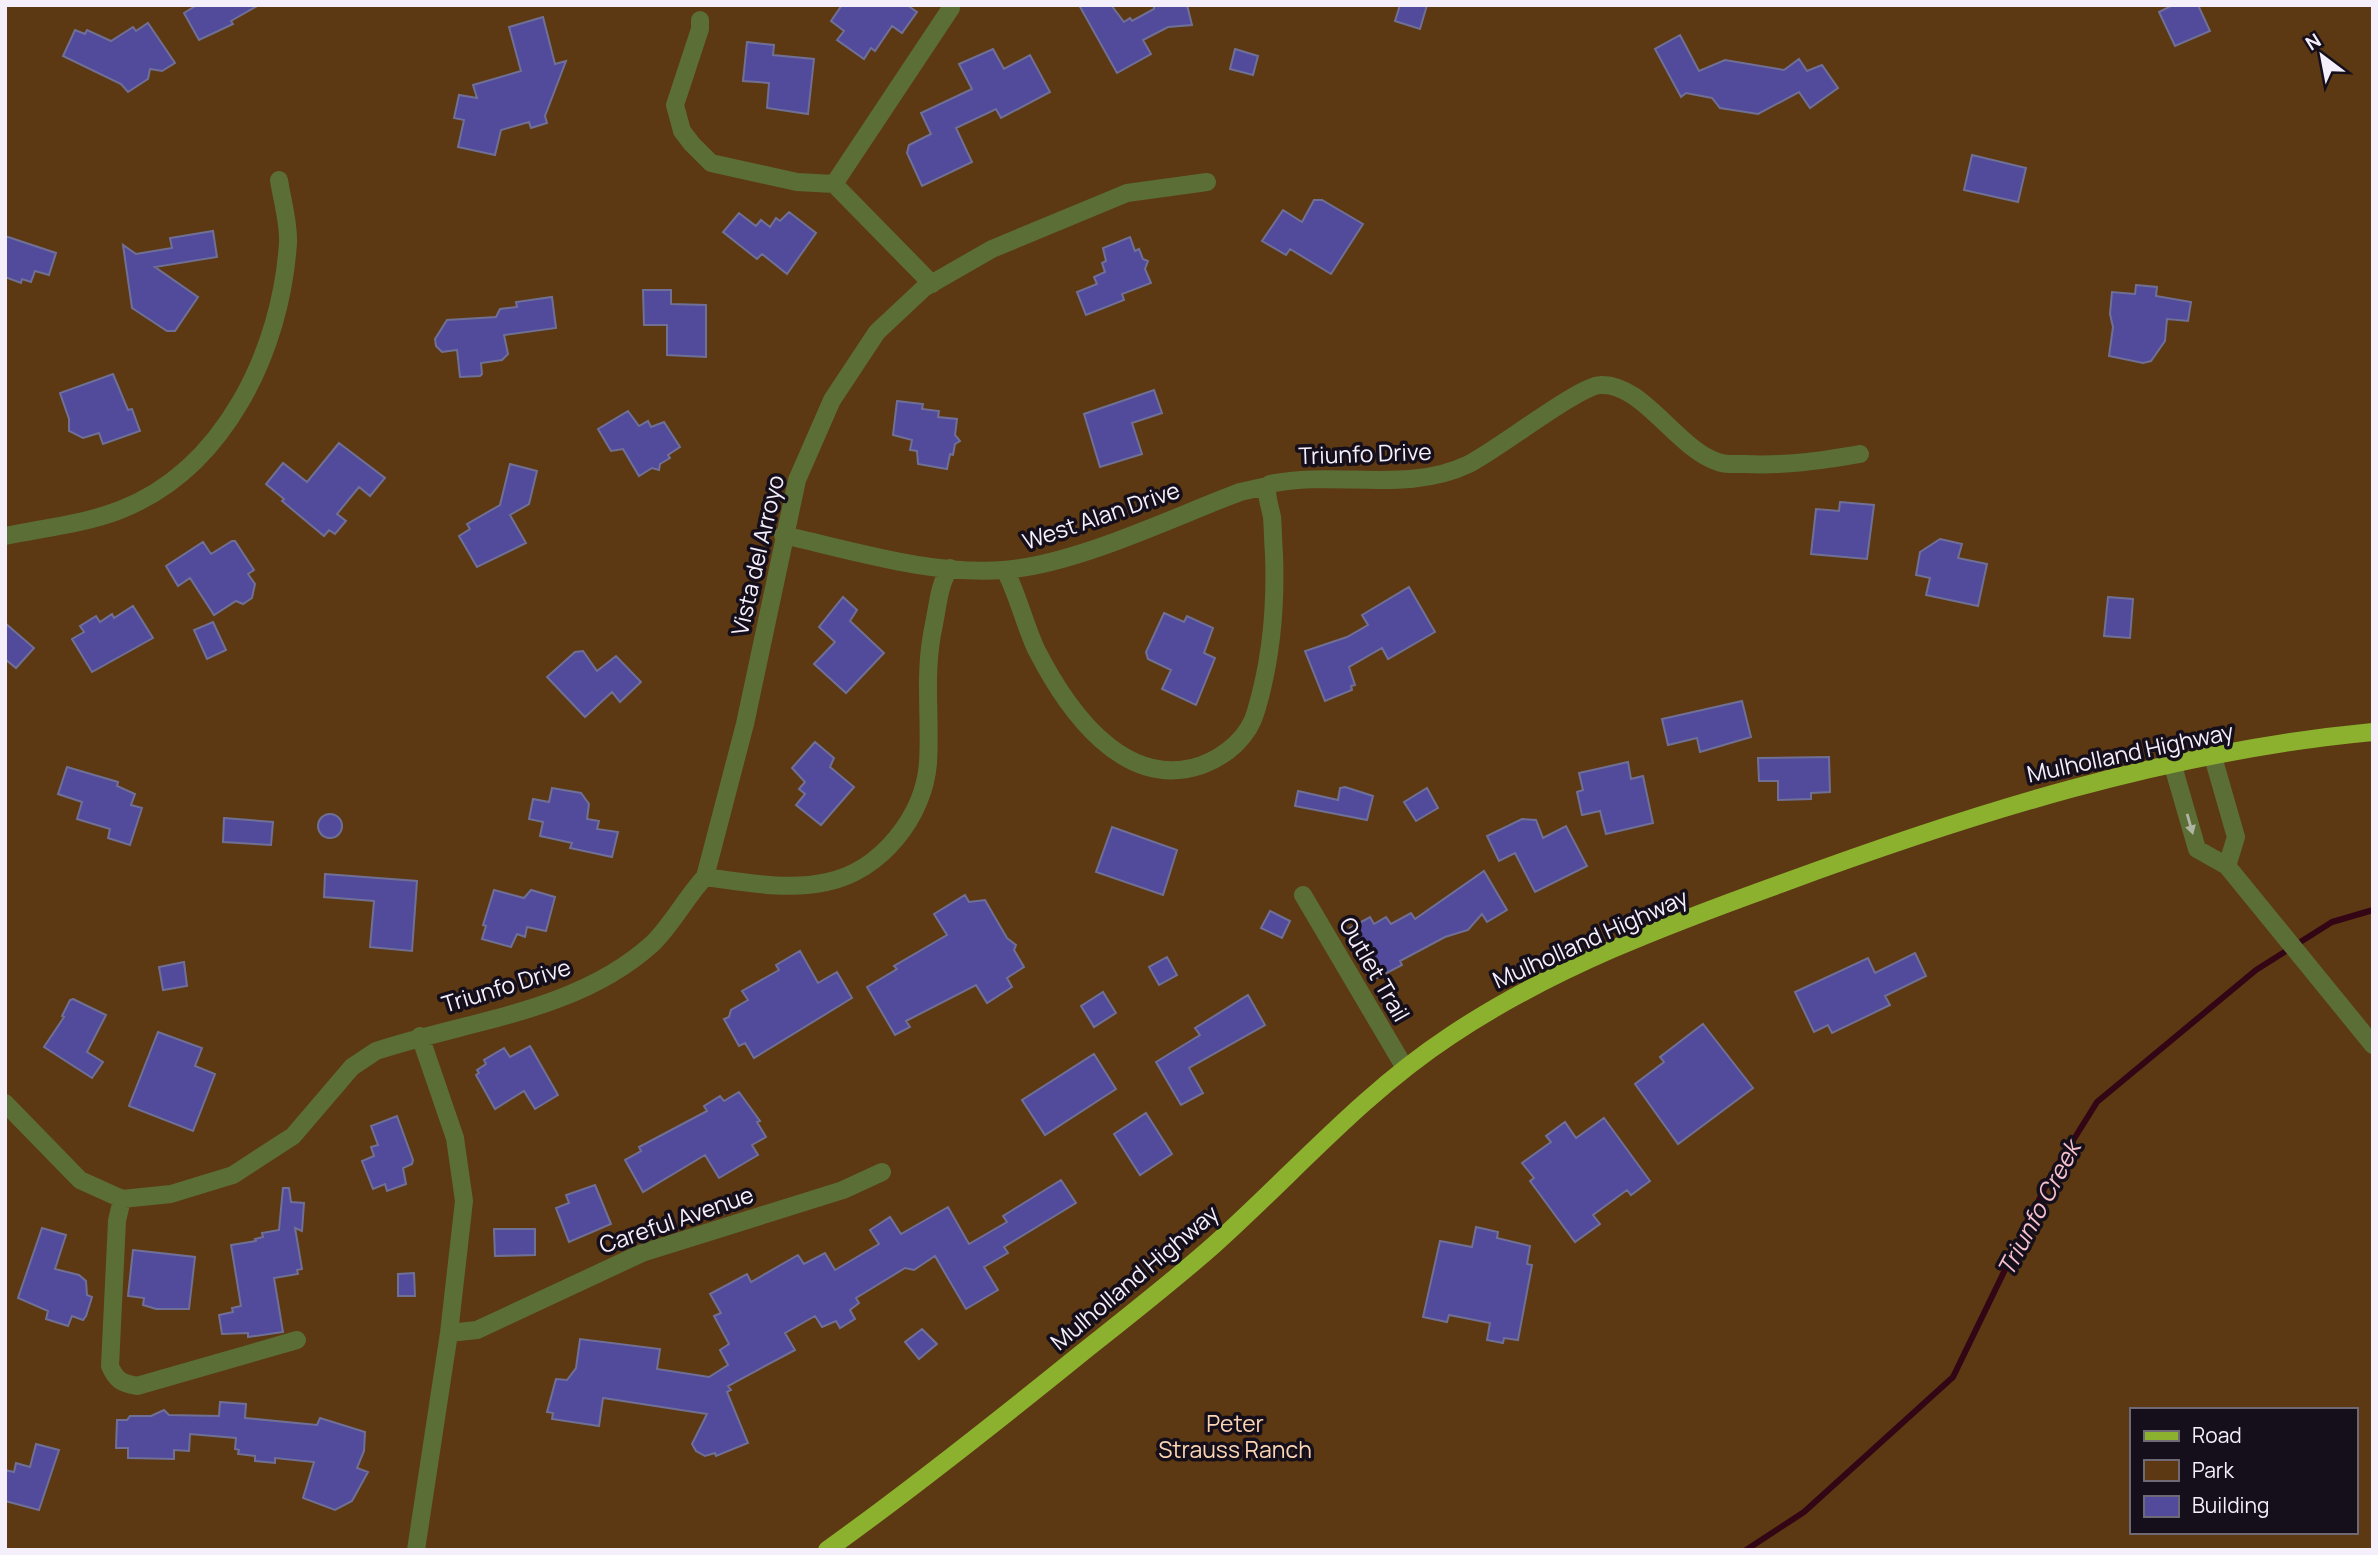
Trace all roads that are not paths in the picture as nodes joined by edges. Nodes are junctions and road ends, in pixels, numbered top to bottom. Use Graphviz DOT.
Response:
graph roads {
  1 [pos="951,8"];
  2 [pos="700,20"];
  3 [pos="279,180"];
  4 [pos="1207,181"];
  5 [pos="834,184"];
  6 [pos="932,284"];
  7 [pos="1860,454"];
  8 [pos="1267,486"];
  9 [pos="5,536"];
  10 [pos="783,536"];
  11 [pos="950,568"];
  12 [pos="1005,570"];
  13 [pos="2373,732"];
  14 [pos="2214,757"];
  15 [pos="2173,766"];
  16 [pos="2232,872"];
  17 [pos="705,877"];
  18 [pos="1303,895"];
  19 [pos="420,1036"];
  20 [pos="2373,1045"];
  21 [pos="1405,1069"];
  22 [pos="5,1103"];
  23 [pos="882,1172"];
  24 [pos="122,1199"];
  25 [pos="449,1332"];
  26 [pos="298,1340"];
  27 [pos="416,1550"];
  28 [pos="827,1550"];
  1 -- 5 [label="street"];
  2 -- 5 [label="street"];
  3 -- 9 [label="street"];
  4 -- 6 [label="street, Vista del Arroyo"];
  5 -- 6 [label="street"];
  6 -- 10 [label="street, Vista del Arroyo"];
  7 -- 8 [label="street, Triunfo Drive"];
  8 -- 12 [label="street, West Alan Drive"];
  8 -- 12 [label="street"];
  10 -- 11 [label="street, West Alan Drive"];
  10 -- 17 [label="street, Vista del Arroyo"];
  11 -- 12 [label="street, West Alan Drive"];
  11 -- 17 [label="street"];
  13 -- 14 [label="main road, Mulholland Highway"];
  14 -- 15 [label="main road, Mulholland Highway"];
  14 -- 16 [label="street"];
  15 -- 16 [label="street, one-way"];
  15 -- 21 [label="main road, Mulholland Highway"];
  16 -- 20 [label="street"];
  17 -- 19 [label="street, Triunfo Drive"];
  18 -- 21 [label="street, Outlet Trail"];
  19 -- 24 [label="street, Triunfo Drive"];
  19 -- 25 [label="street"];
  21 -- 28 [label="main road, Mulholland Highway"];
  22 -- 24 [label="street"];
  23 -- 25 [label="street, Careful Avenue"];
  24 -- 26 [label="street"];
  25 -- 27 [label="street"];
}
